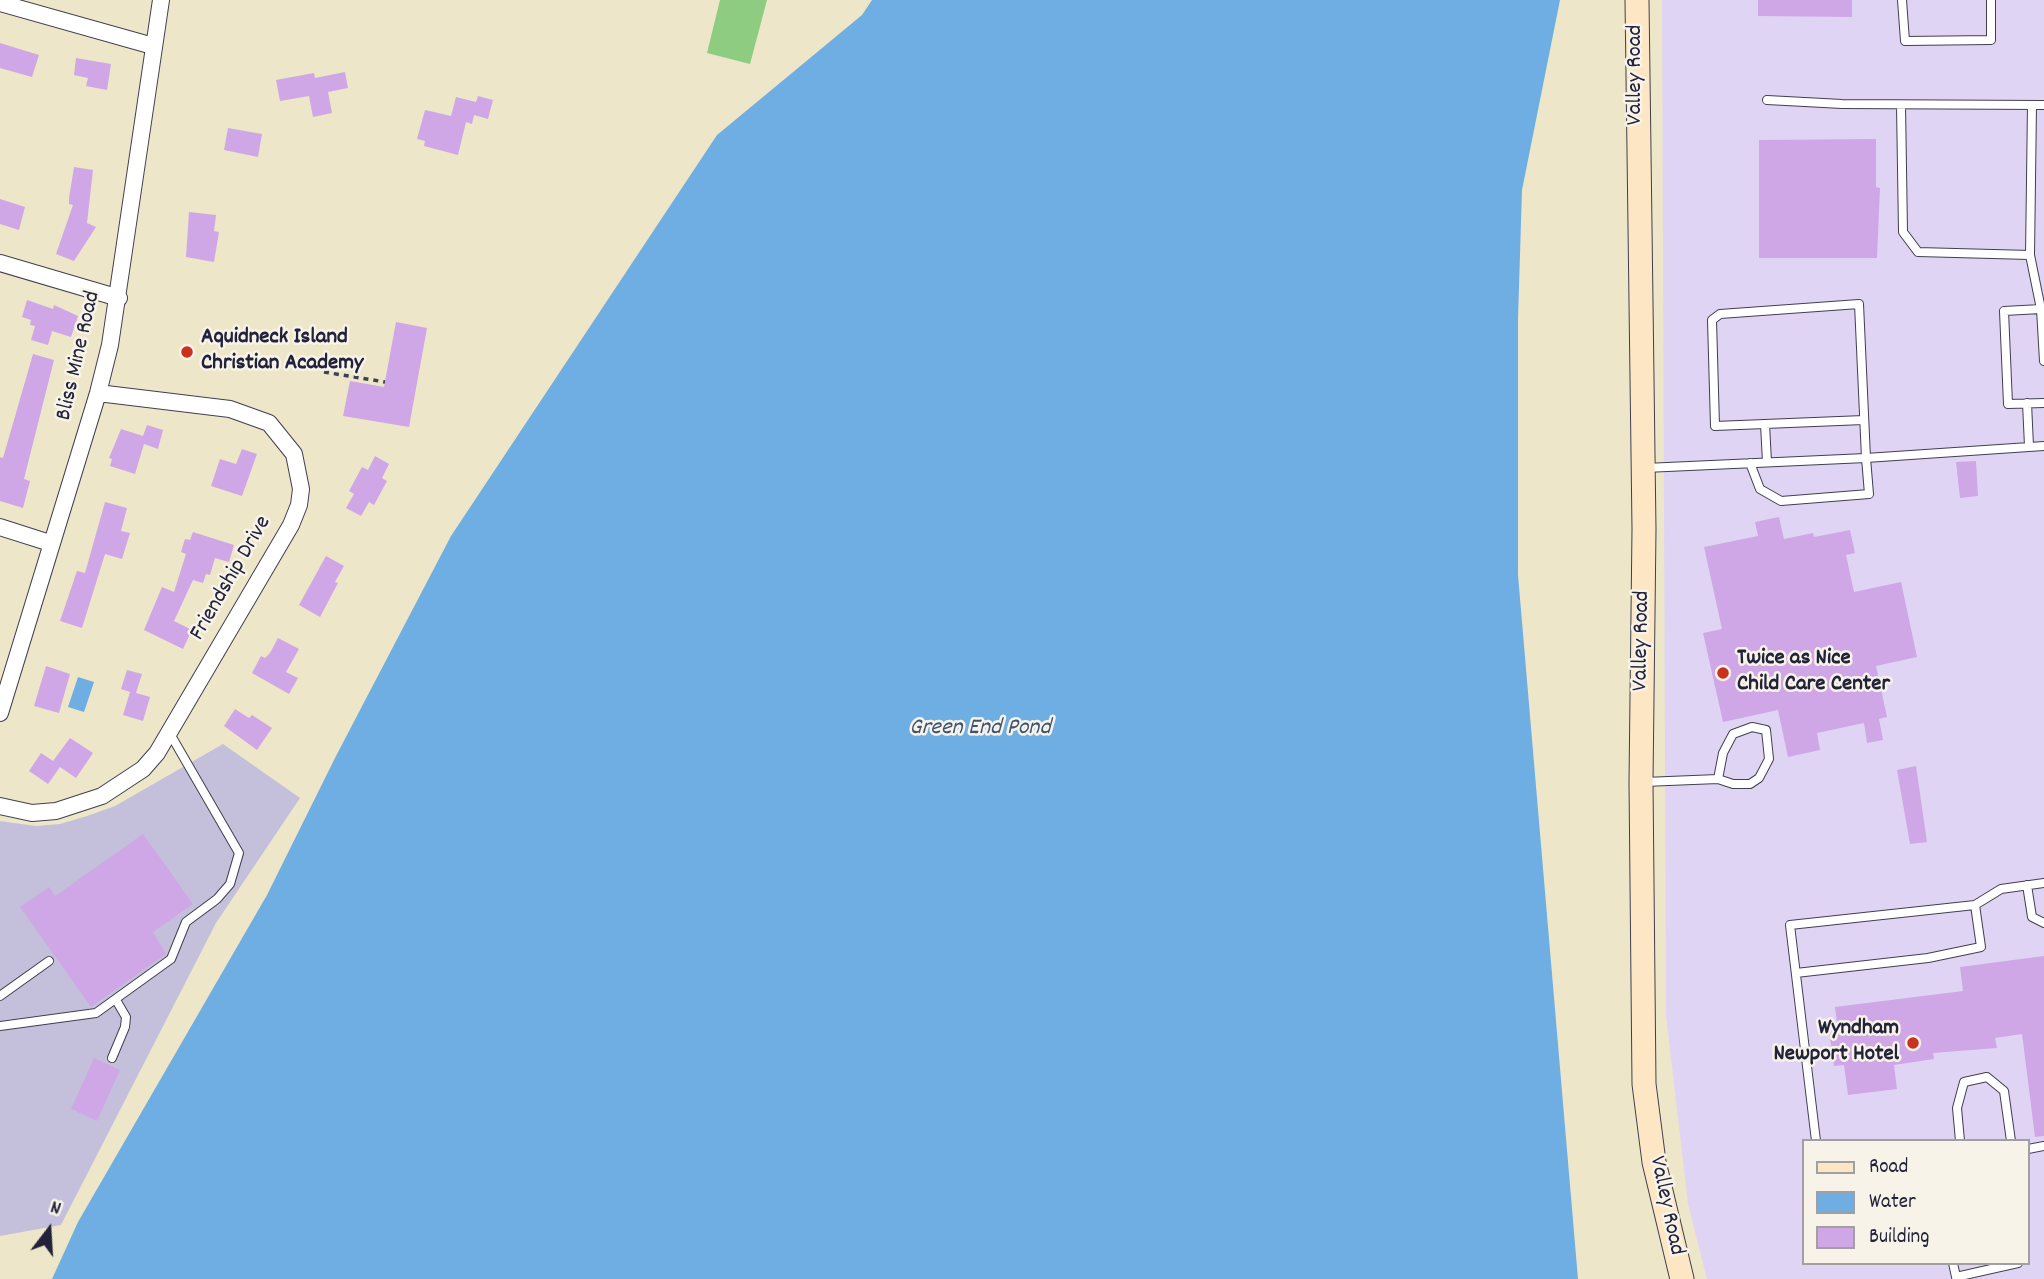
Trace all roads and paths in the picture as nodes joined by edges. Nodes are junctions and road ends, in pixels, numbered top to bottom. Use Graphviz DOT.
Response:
graph roads {
  1 [pos="161,0"];
  2 [pos="1637,0"];
  3 [pos="1902,0"];
  4 [pos="1990,0"];
  5 [pos="0,3"];
  6 [pos="153,46"];
  7 [pos="1767,100"];
  8 [pos="1901,105"];
  9 [pos="2032,105"];
  10 [pos="2044,105"];
  11 [pos="2030,255"];
  12 [pos="0,263"];
  13 [pos="119,298"];
  14 [pos="2041,309"];
  15 [pos="2044,361"];
  16 [pos="324,372"];
  17 [pos="385,382"];
  18 [pos="98,394"];
  19 [pos="2027,403"];
  20 [pos="2044,403"];
  21 [pos="1864,420"];
  22 [pos="1765,424"];
  23 [pos="2029,446"];
  24 [pos="2044,446"];
  25 [pos="1866,458"];
  26 [pos="1767,462"];
  27 [pos="1750,463"];
  28 [pos="1642,468"];
  29 [pos="0,527"];
  30 [pos="50,543"];
  31 [pos="0,713"];
  32 [pos="169,732"];
  33 [pos="1718,779"];
  34 [pos="1641,782"];
  35 [pos="0,806"];
  36 [pos="2044,883"];
  37 [pos="2027,885"];
  38 [pos="1975,905"];
  39 [pos="2044,923"];
  40 [pos="49,961"];
  41 [pos="1796,973"];
  42 [pos="0,996"];
  43 [pos="116,1000"];
  44 [pos="0,1026"];
  45 [pos="112,1058"];
  46 [pos="1816,1139"];
  47 [pos="1960,1139"];
  48 [pos="2011,1139"];
  49 [pos="1953,1265"];
  50 [pos="2009,1265"];
  51 [pos="1682,1279"];
  1 -- 6 [label="street, Bliss Mine Road"];
  2 -- 28 [label="main road, Valley Road"];
  3 -- 4 [label="lane"];
  5 -- 6 [label="street"];
  6 -- 13 [label="street, Bliss Mine Road"];
  7 -- 8 [label="lane"];
  8 -- 9 [label="lane"];
  8 -- 11 [label="lane"];
  9 -- 10 [label="lane"];
  9 -- 11 [label="lane"];
  11 -- 14 [label="lane"];
  12 -- 13 [label="street"];
  13 -- 18 [label="street, Bliss Mine Road"];
  14 -- 15 [label="lane"];
  14 -- 19 [label="lane"];
  16 -- 17 [label="path"];
  18 -- 30 [label="street, Bliss Mine Road"];
  18 -- 32 [label="street, Friendship Drive"];
  19 -- 20 [label="lane"];
  19 -- 23 [label="lane"];
  21 -- 22 [label="lane"];
  21 -- 22 [label="lane"];
  21 -- 25 [label="lane"];
  22 -- 26 [label="lane"];
  23 -- 24 [label="lane"];
  23 -- 25 [label="lane"];
  25 -- 26 [label="lane"];
  25 -- 27 [label="lane"];
  26 -- 27 [label="lane"];
  27 -- 28 [label="lane"];
  28 -- 34 [label="main road, Valley Road"];
  29 -- 30 [label="street"];
  30 -- 31 [label="street, Bliss Mine Road"];
  32 -- 35 [label="street, Friendship Drive"];
  32 -- 43 [label="lane"];
  33 -- 33 [label="lane"];
  33 -- 34 [label="lane"];
  34 -- 51 [label="main road, Valley Road"];
  36 -- 37 [label="lane"];
  37 -- 38 [label="lane"];
  37 -- 39 [label="lane"];
  38 -- 41 [label="lane"];
  38 -- 41 [label="lane"];
  40 -- 42 [label="lane"];
  41 -- 46 [label="lane"];
  43 -- 44 [label="lane"];
  43 -- 45 [label="lane"];
  47 -- 48 [label="lane"];
  49 -- 50 [label="lane"];
}
